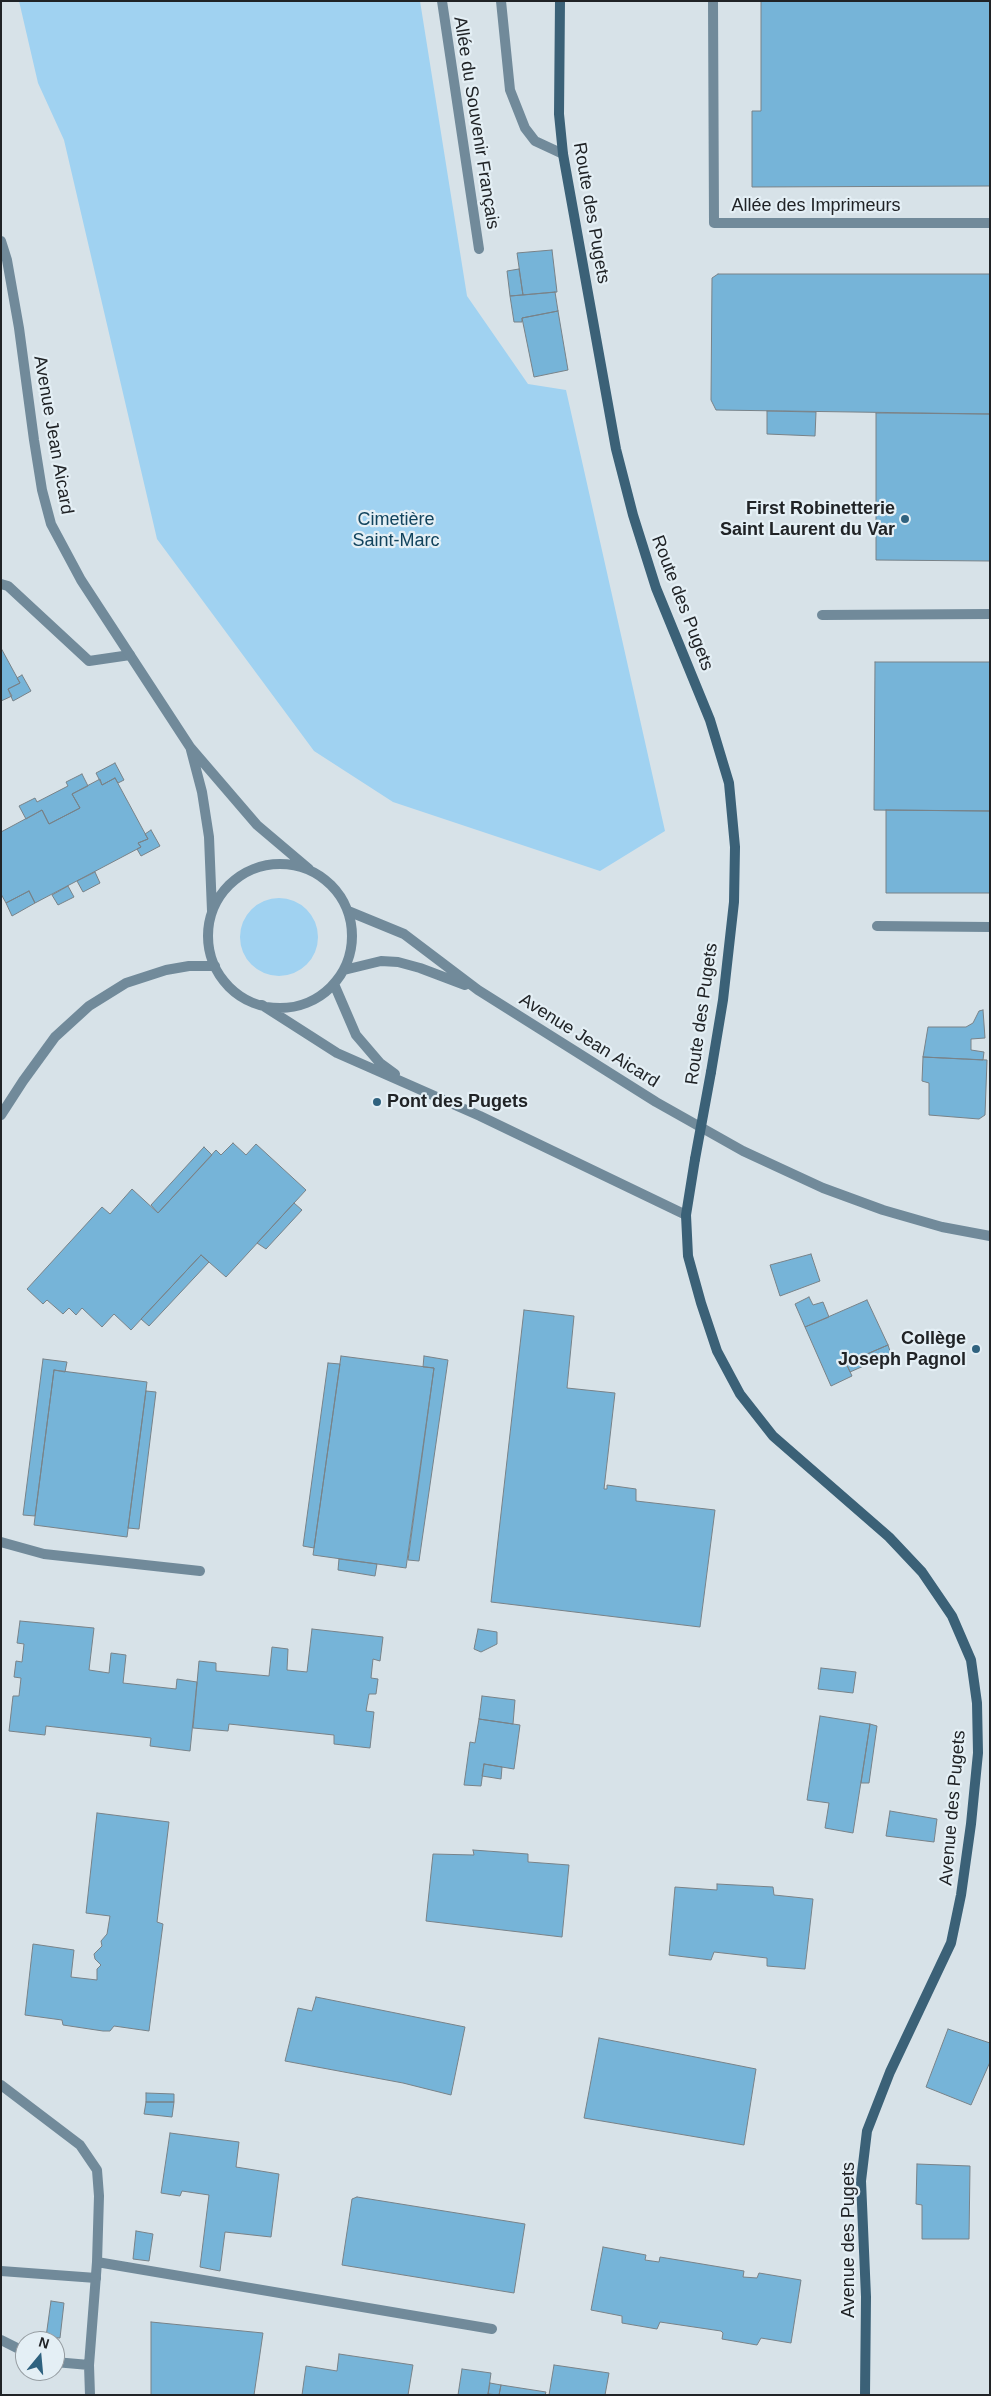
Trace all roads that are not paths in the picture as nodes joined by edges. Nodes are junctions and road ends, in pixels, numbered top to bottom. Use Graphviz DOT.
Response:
graph roads {
  1 [pos="442,1"];
  2 [pos="501,1"];
  3 [pos="560,1"];
  4 [pos="713,1"];
  5 [pos="563,154"];
  6 [pos="990,223"];
  7 [pos="1,241"];
  8 [pos="479,250"];
  9 [pos="1,584"];
  10 [pos="822,614"];
  11 [pos="990,614"];
  12 [pos="130,655"];
  13 [pos="190,747"];
  14 [pos="309,869"];
  15 [pos="348,911"];
  16 [pos="212,912"];
  17 [pos="877,926"];
  18 [pos="990,927"];
  19 [pos="215,966"];
  20 [pos="344,970"];
  21 [pos="334,984"];
  22 [pos="478,990"];
  23 [pos="262,1005"];
  24 [pos="411,1085"];
  25 [pos="1,1115"];
  26 [pos="686,1215"];
  27 [pos="990,1236"];
  28 [pos="1,1542"];
  29 [pos="200,1571"];
  30 [pos="1,2085"];
  31 [pos="97,2262"];
  32 [pos="1,2271"];
  33 [pos="96,2278"];
  34 [pos="492,2329"];
  35 [pos="1,2340"];
  36 [pos="15,2347"];
  37 [pos="65,2363"];
  38 [pos="89,2365"];
  39 [pos="90,2395"];
  40 [pos="865,2395"];
  1 -- 8 [label="street, Allée du Souvenir Français"];
  2 -- 5 [label="street"];
  3 -- 5 [label="main road, Route des Pugets"];
  4 -- 6 [label="street, Allée des Imprimeurs"];
  5 -- 26 [label="main road, Route des Pugets, bridge"];
  7 -- 12 [label="street, Avenue Jean Aicard"];
  9 -- 12 [label="street"];
  10 -- 11 [label="street"];
  12 -- 13 [label="street, Avenue Jean Aicard"];
  13 -- 14 [label="street, Avenue Jean Aicard"];
  13 -- 16 [label="street, Avenue Jean Aicard"];
  14 -- 15 [label="street"];
  14 -- 16 [label="street"];
  15 -- 20 [label="street"];
  15 -- 22 [label="street, Avenue Jean Aicard"];
  16 -- 19 [label="street"];
  17 -- 18 [label="street"];
  19 -- 23 [label="street"];
  19 -- 25 [label="street"];
  20 -- 21 [label="street"];
  20 -- 22 [label="street, Avenue Jean Aicard"];
  21 -- 23 [label="street"];
  21 -- 24 [label="street"];
  22 -- 27 [label="street, Avenue Jean Aicard"];
  23 -- 24 [label="street"];
  24 -- 26 [label="street"];
  26 -- 40 [label="main road, Avenue des Pugets"];
  28 -- 29 [label="street"];
  30 -- 31 [label="street"];
  31 -- 33 [label="street"];
  31 -- 34 [label="street"];
  32 -- 33 [label="street"];
  33 -- 38 [label="street"];
  35 -- 36 [label="street"];
  37 -- 38 [label="street"];
  38 -- 39 [label="street"];
}
